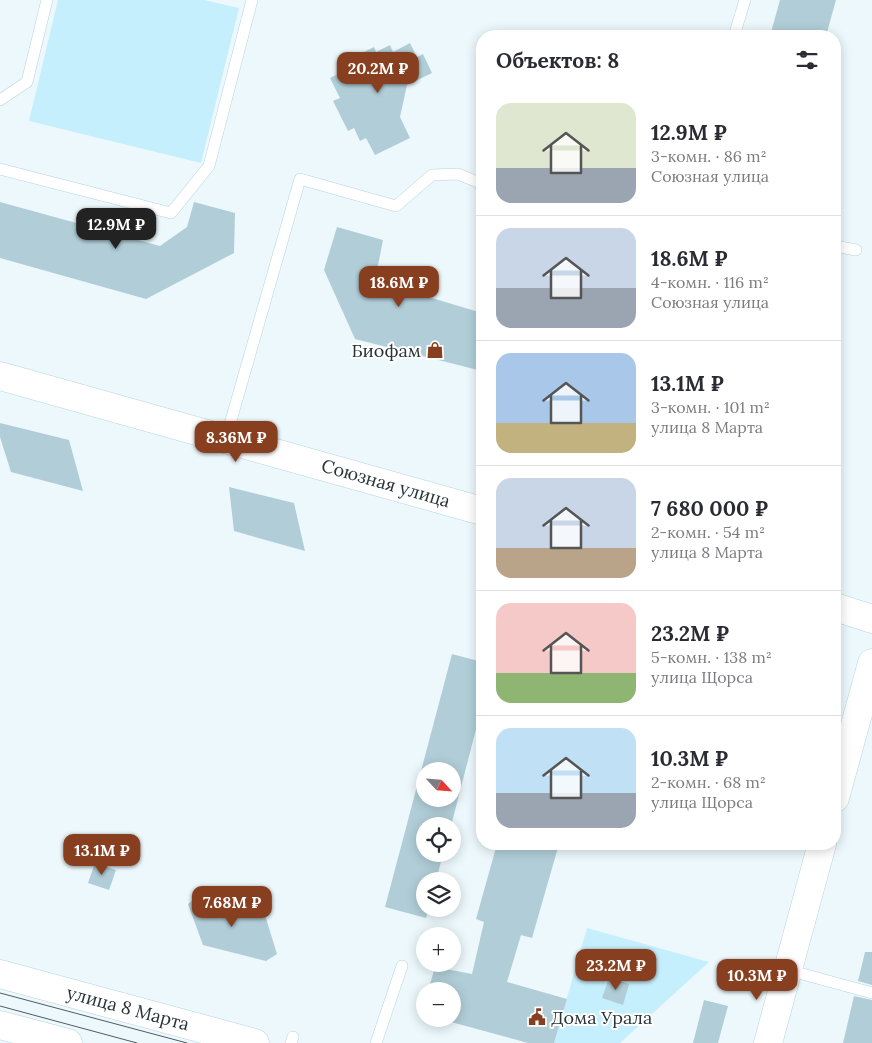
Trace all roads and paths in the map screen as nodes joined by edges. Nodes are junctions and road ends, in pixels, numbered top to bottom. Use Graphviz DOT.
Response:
graph roads {
  1 [pos="46,0"];
  2 [pos="252,0"];
  3 [pos="745,0"];
  4 [pos="736,30"];
  5 [pos="0,100"];
  6 [pos="0,169"];
  7 [pos="476,182"];
  8 [pos="841,247"];
  9 [pos="856,250"];
  10 [pos="0,376"];
  11 [pos="226,438"];
  12 [pos="476,506"];
  13 [pos="841,610"];
  14 [pos="872,619"];
  15 [pos="872,663"];
  16 [pos="841,776"];
  17 [pos="820,850"];
  18 [pos="402,966"];
  19 [pos="788,970"];
  20 [pos="0,974"];
  21 [pos="872,993"];
  22 [pos="0,1025"];
  23 [pos="68,1043"];
  24 [pos="256,1043"];
  25 [pos="376,1043"];
  26 [pos="768,1043"];
  1 -- 5 [label="lane"];
  2 -- 6 [label="lane"];
  3 -- 4 [label="lane"];
  7 -- 11 [label="lane"];
  8 -- 9 [label="lane"];
  10 -- 11 [label="main road, Союзная улица"];
  11 -- 12 [label="main road, Союзная улица"];
  13 -- 14 [label="main road"];
  15 -- 16 [label="main road"];
  17 -- 19 [label="main road"];
  18 -- 25 [label="lane"];
  19 -- 21 [label="lane"];
  19 -- 26 [label="main road"];
  20 -- 24 [label="main road, улица 8 Марта"];
  22 -- 23 [label="main road"];
}
